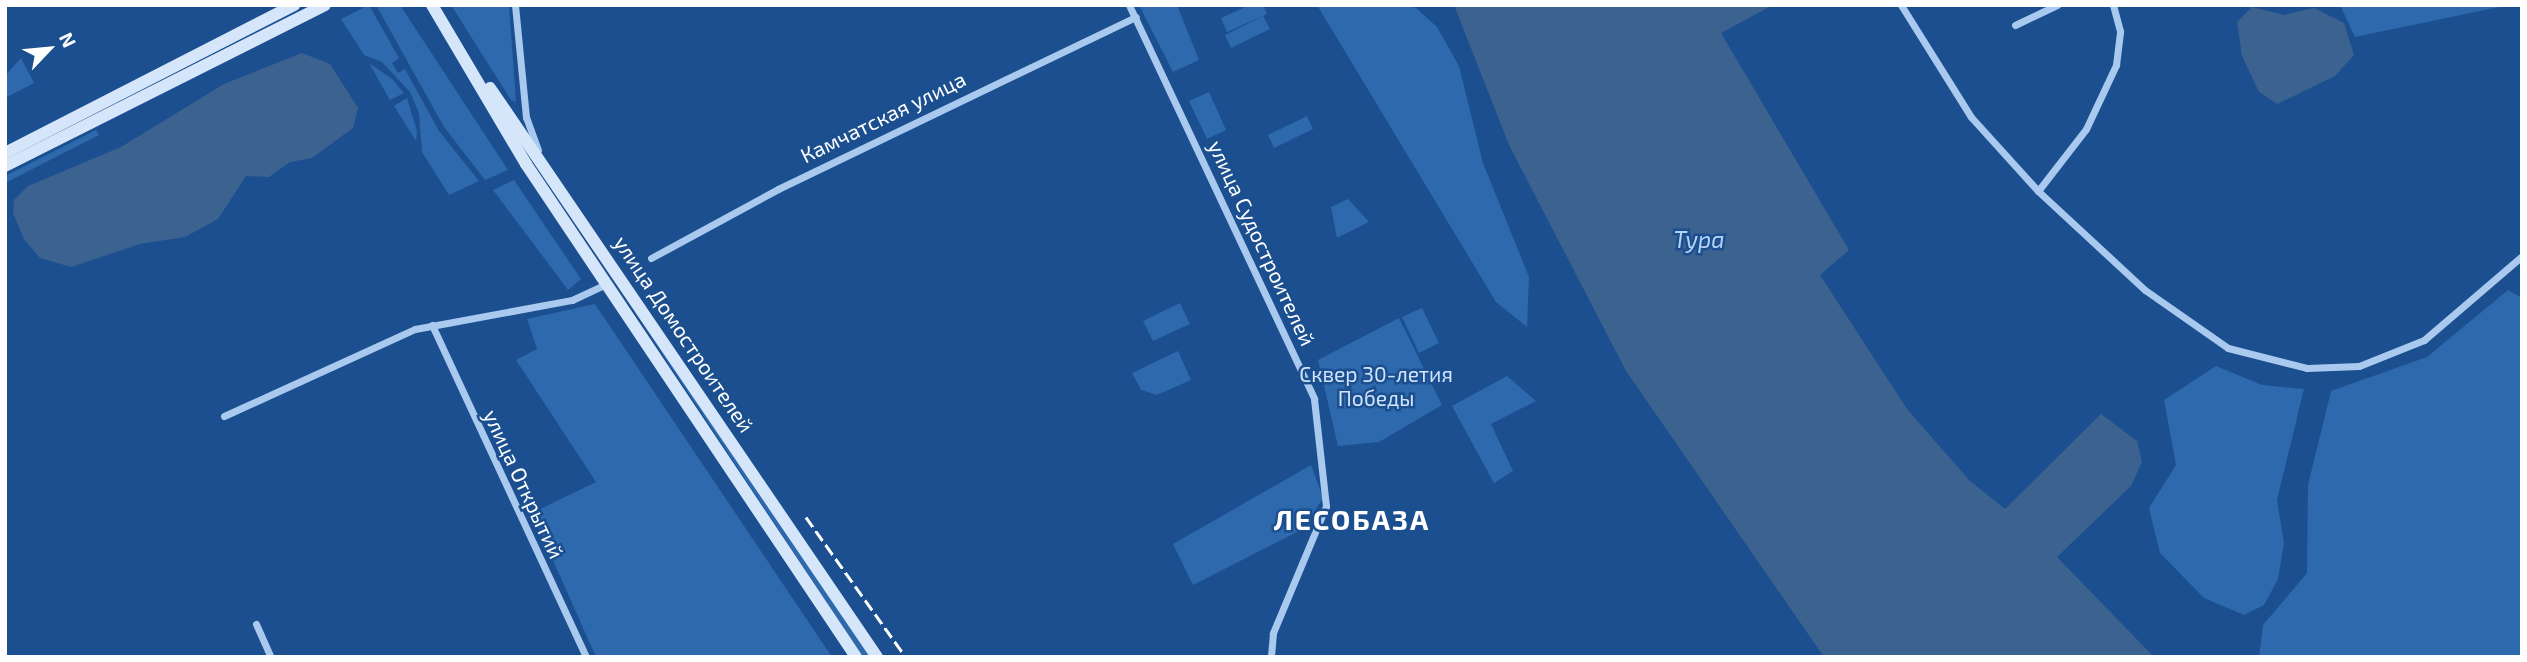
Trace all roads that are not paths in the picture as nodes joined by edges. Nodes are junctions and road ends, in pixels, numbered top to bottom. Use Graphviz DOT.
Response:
graph roads {
  1 [pos="294,5"];
  2 [pos="325,5"];
  3 [pos="432,5"];
  4 [pos="515,5"];
  5 [pos="1129,5"];
  6 [pos="1901,5"];
  7 [pos="2057,5"];
  8 [pos="2113,5"];
  9 [pos="1136,17"];
  10 [pos="2015,25"];
  11 [pos="452,37"];
  12 [pos="5,153"];
  13 [pos="539,154"];
  14 [pos="5,166"];
  15 [pos="2038,191"];
  16 [pos="2522,256"];
  17 [pos="651,258"];
  18 [pos="623,275"];
  19 [pos="607,284"];
  20 [pos="432,325"];
  21 [pos="224,415"];
  22 [pos="256,624"];
  23 [pos="271,657"];
  24 [pos="586,657"];
  25 [pos="856,657"];
  26 [pos="877,657"];
  27 [pos="1271,657"];
  1 -- 12 [label="main road"];
  2 -- 14 [label="main road"];
  3 -- 11 [label="main road, улица Домостроителей"];
  4 -- 13 [label="street"];
  5 -- 9 [label="street, улица Судостроителей"];
  6 -- 15 [label="street"];
  7 -- 10 [label="street"];
  8 -- 15 [label="street"];
  9 -- 17 [label="street, Камчатская улица"];
  9 -- 27 [label="street, улица Судостроителей"];
  11 -- 13 [label="main road, улица Домостроителей"];
  11 -- 19 [label="main road, улица Домостроителей"];
  13 -- 18 [label="main road, улица Домостроителей"];
  15 -- 16 [label="street"];
  18 -- 19 [label="street"];
  18 -- 26 [label="main road, улица Домостроителей"];
  19 -- 20 [label="street"];
  19 -- 25 [label="main road, улица Домостроителей"];
  20 -- 21 [label="street"];
  20 -- 24 [label="street, улица Открытий"];
  22 -- 23 [label="street"];
}
